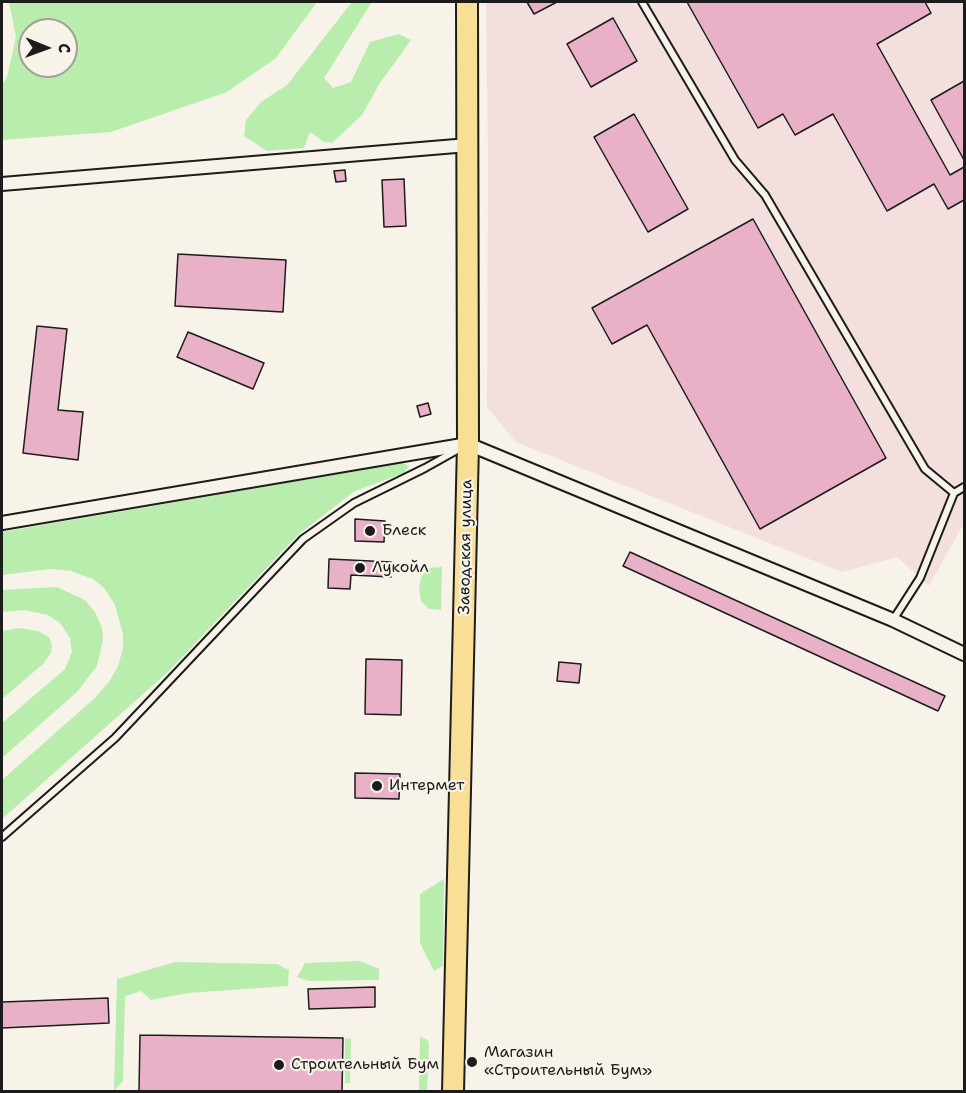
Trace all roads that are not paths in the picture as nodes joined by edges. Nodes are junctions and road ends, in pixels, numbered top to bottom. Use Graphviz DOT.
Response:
graph roads {
  1 [pos="467,2"];
  2 [pos="642,2"];
  3 [pos="468,145"];
  4 [pos="2,184"];
  5 [pos="468,444"];
  6 [pos="964,487"];
  7 [pos="954,494"];
  8 [pos="2,523"];
  9 [pos="893,620"];
  10 [pos="964,654"];
  11 [pos="2,837"];
  12 [pos="453,1092"];
  1 -- 3 [label="main road, Заводская улица"];
  2 -- 7 [label="lane"];
  3 -- 4 [label="street"];
  3 -- 5 [label="main road, Заводская улица"];
  5 -- 8 [label="street"];
  5 -- 9 [label="street"];
  5 -- 11 [label="lane"];
  5 -- 12 [label="main road, Заводская улица"];
  6 -- 7 [label="lane"];
  7 -- 9 [label="lane"];
  9 -- 10 [label="street"];
}
